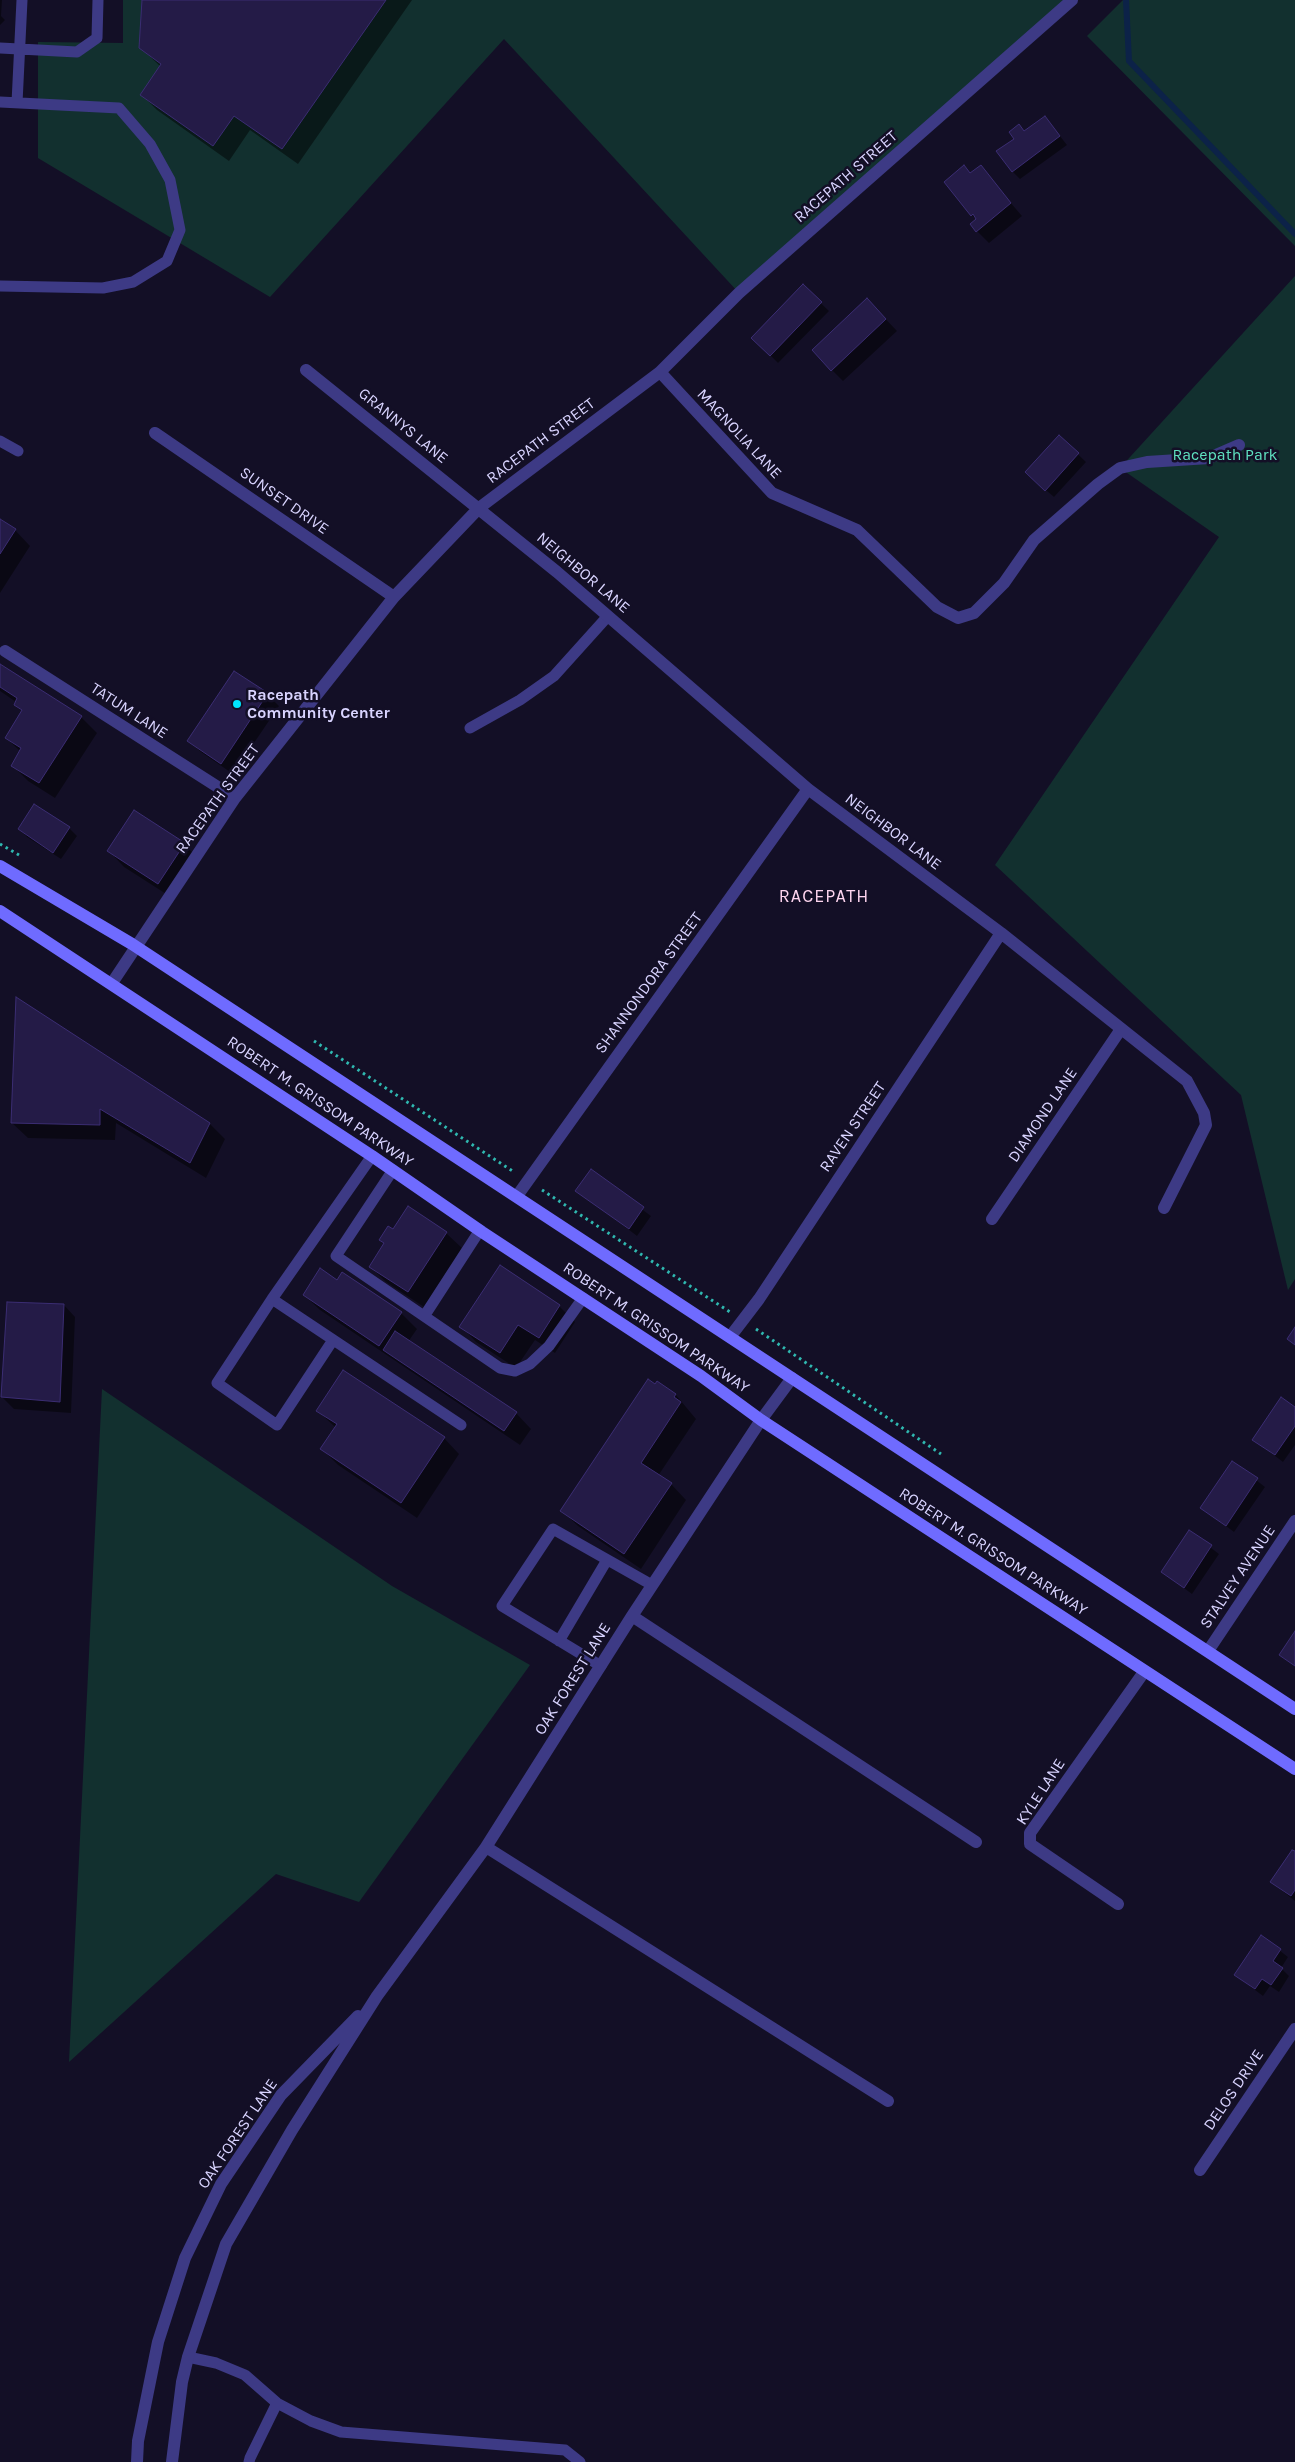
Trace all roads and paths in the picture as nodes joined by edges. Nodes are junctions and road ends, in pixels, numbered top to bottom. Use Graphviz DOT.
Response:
graph roads {
  1 [pos="22,0"];
  2 [pos="98,0"];
  3 [pos="1072,0"];
  4 [pos="0,48"];
  5 [pos="19,49"];
  6 [pos="0,102"];
  7 [pos="17,103"];
  8 [pos="0,286"];
  9 [pos="306,370"];
  10 [pos="660,372"];
  11 [pos="155,432"];
  12 [pos="0,441"];
  13 [pos="1239,445"];
  14 [pos="18,451"];
  15 [pos="479,508"];
  16 [pos="394,597"];
  17 [pos="608,616"];
  18 [pos="6,651"];
  19 [pos="470,728"];
  20 [pos="808,789"];
  21 [pos="235,798"];
  22 [pos="0,866"];
  23 [pos="0,911"];
  24 [pos="1001,933"];
  25 [pos="136,946"];
  26 [pos="112,983"];
  27 [pos="1121,1029"];
  28 [pos="372,1156"];
  29 [pos="393,1170"];
  30 [pos="517,1196"];
  31 [pos="1164,1208"];
  32 [pos="992,1219"];
  33 [pos="480,1230"];
  34 [pos="583,1298"];
  35 [pos="272,1299"];
  36 [pos="425,1315"];
  37 [pos="730,1336"];
  38 [pos="333,1340"];
  39 [pos="792,1378"];
  40 [pos="761,1420"];
  41 [pos="461,1425"];
  42 [pos="1295,1521"];
  43 [pos="607,1560"];
  44 [pos="652,1585"];
  45 [pos="632,1616"];
  46 [pos="559,1641"];
  47 [pos="1208,1651"];
  48 [pos="600,1666"];
  49 [pos="1144,1672"];
  50 [pos="1295,1709"];
  51 [pos="1295,1769"];
  52 [pos="976,1842"];
  53 [pos="486,1847"];
  54 [pos="1118,1904"];
  55 [pos="377,1996"];
  56 [pos="1295,2029"];
  57 [pos="888,2101"];
  58 [pos="1200,2170"];
  59 [pos="188,2357"];
  60 [pos="277,2403"];
  61 [pos="137,2462"];
  62 [pos="172,2462"];
  63 [pos="249,2462"];
  64 [pos="580,2462"];
  1 -- 5 [label="lane"];
  2 -- 5 [label="lane"];
  3 -- 10 [label="street, RACEPATH STREET"];
  4 -- 5 [label="lane"];
  5 -- 7 [label="lane"];
  6 -- 7 [label="lane"];
  7 -- 8 [label="lane"];
  9 -- 15 [label="street, GRANNYS LANE"];
  10 -- 13 [label="street, MAGNOLIA LANE"];
  10 -- 15 [label="street, RACEPATH STREET"];
  11 -- 16 [label="street, SUNSET DRIVE"];
  12 -- 14 [label="lane"];
  15 -- 16 [label="street, RACEPATH STREET"];
  15 -- 17 [label="street, NEIGHBOR LANE"];
  16 -- 21 [label="street, RACEPATH STREET"];
  17 -- 19 [label="lane"];
  17 -- 20 [label="street, NEIGHBOR LANE"];
  18 -- 21 [label="street, TATUM LANE"];
  20 -- 24 [label="street, NEIGHBOR LANE"];
  20 -- 30 [label="street, SHANNONDORA STREET"];
  21 -- 25 [label="street, RACEPATH STREET"];
  22 -- 25 [label="main road, ROBERT M. GRISSOM PARKWAY"];
  23 -- 26 [label="main road, ROBERT M. GRISSOM PARKWAY"];
  24 -- 27 [label="street, NEIGHBOR LANE"];
  24 -- 37 [label="street, RAVEN STREET"];
  25 -- 26 [label="street, RACEPATH STREET"];
  25 -- 30 [label="main road, ROBERT M. GRISSOM PARKWAY"];
  26 -- 28 [label="main road, ROBERT M. GRISSOM PARKWAY"];
  27 -- 31 [label="street, NEIGHBOR LANE"];
  27 -- 32 [label="street, DIAMOND LANE"];
  28 -- 29 [label="main road, ROBERT M. GRISSOM PARKWAY"];
  28 -- 35 [label="lane"];
  29 -- 33 [label="main road, ROBERT M. GRISSOM PARKWAY"];
  29 -- 36 [label="lane"];
  30 -- 37 [label="main road, ROBERT M. GRISSOM PARKWAY"];
  33 -- 34 [label="main road, ROBERT M. GRISSOM PARKWAY"];
  33 -- 36 [label="lane"];
  34 -- 36 [label="lane"];
  34 -- 40 [label="main road, ROBERT M. GRISSOM PARKWAY"];
  35 -- 38 [label="lane"];
  35 -- 38 [label="lane"];
  37 -- 39 [label="main road, ROBERT M. GRISSOM PARKWAY"];
  38 -- 41 [label="lane"];
  39 -- 40 [label="street, OAK FOREST LANE"];
  39 -- 47 [label="main road, ROBERT M. GRISSOM PARKWAY"];
  40 -- 44 [label="street, OAK FOREST LANE"];
  40 -- 49 [label="main road, ROBERT M. GRISSOM PARKWAY"];
  42 -- 47 [label="street, STALVEY AVENUE"];
  43 -- 44 [label="lane"];
  43 -- 46 [label="lane"];
  43 -- 46 [label="lane"];
  44 -- 45 [label="street, OAK FOREST LANE"];
  45 -- 48 [label="street, OAK FOREST LANE"];
  45 -- 52 [label="street"];
  46 -- 48 [label="lane"];
  47 -- 50 [label="main road, ROBERT M. GRISSOM PARKWAY"];
  48 -- 53 [label="street, OAK FOREST LANE"];
  49 -- 51 [label="main road, ROBERT M. GRISSOM PARKWAY"];
  49 -- 54 [label="street, KYLE LANE"];
  53 -- 55 [label="street, OAK FOREST LANE"];
  53 -- 57 [label="street"];
  55 -- 59 [label="street, OAK FOREST LANE"];
  55 -- 61 [label="street, OAK FOREST LANE"];
  56 -- 58 [label="street, DELOS DRIVE"];
  59 -- 60 [label="lane"];
  59 -- 62 [label="street, OAK FOREST LANE"];
  60 -- 63 [label="lane"];
  60 -- 64 [label="lane"];
}
